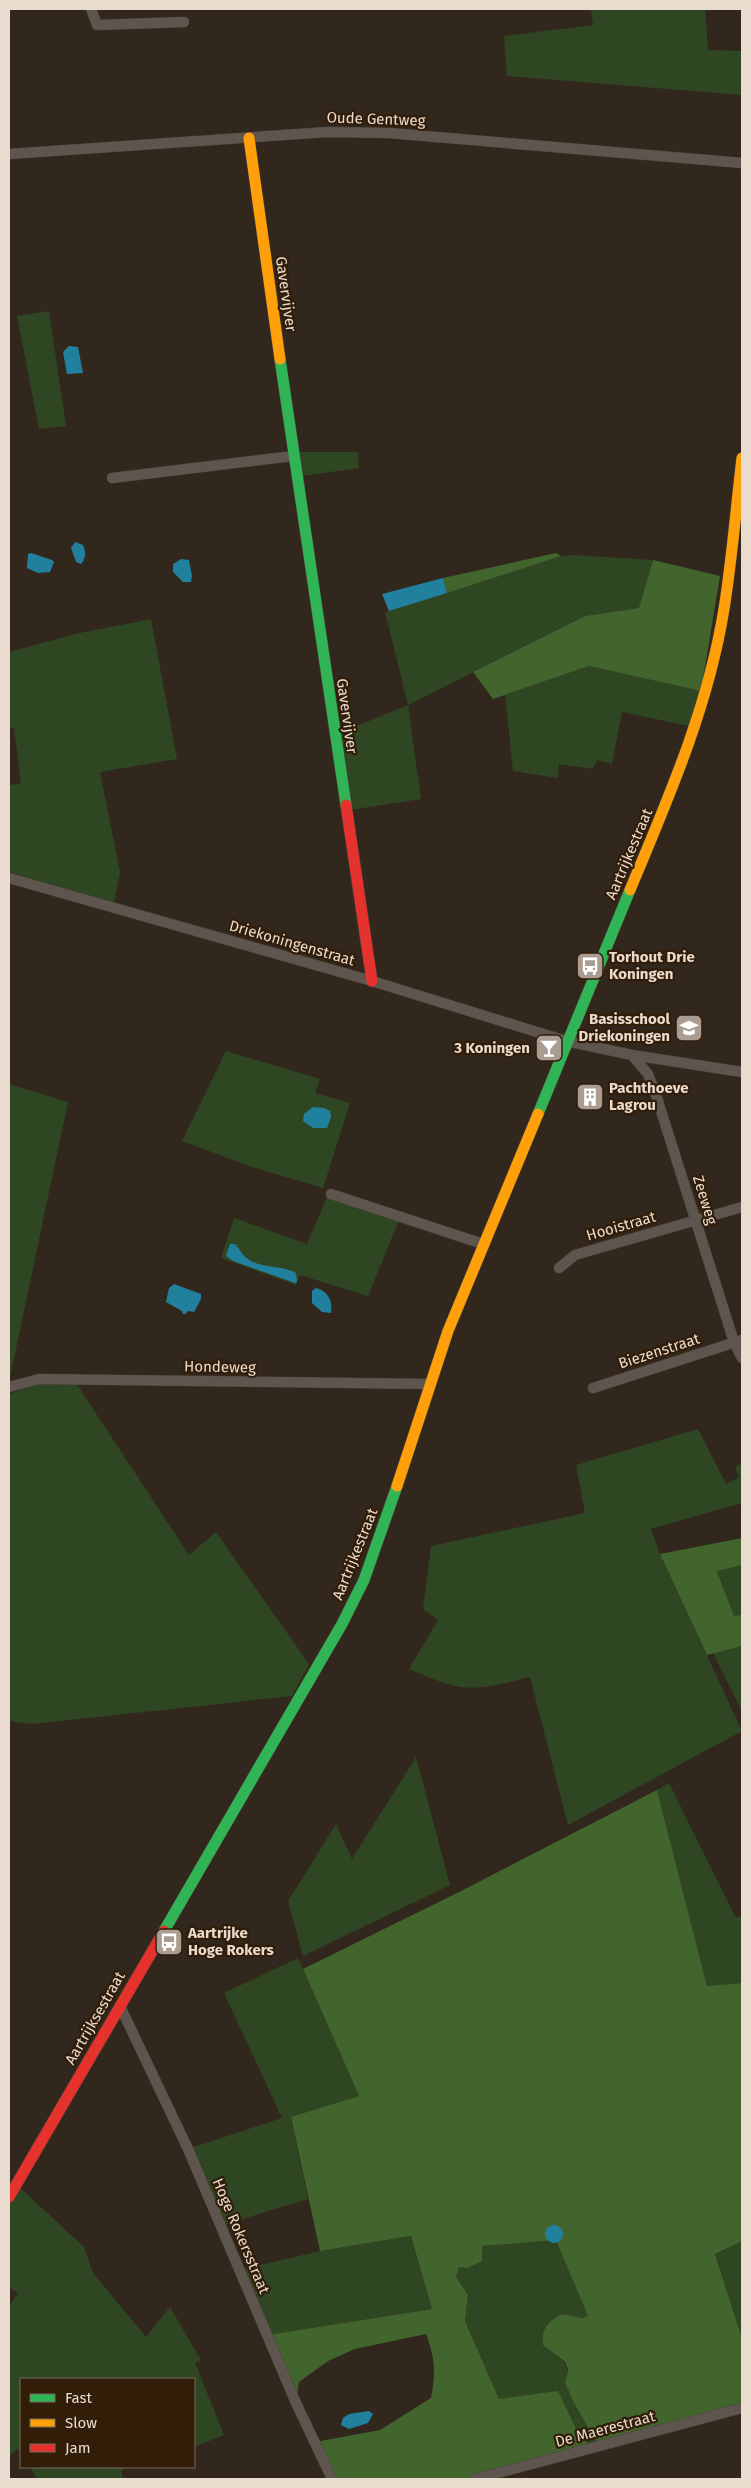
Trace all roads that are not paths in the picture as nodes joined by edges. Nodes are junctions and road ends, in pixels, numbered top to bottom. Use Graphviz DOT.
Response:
graph roads {
  1 [pos="91,9"];
  2 [pos="184,22"];
  3 [pos="249,138"];
  4 [pos="9,154"];
  5 [pos="742,163"];
  6 [pos="294,456"];
  7 [pos="742,458"];
  8 [pos="112,478"];
  9 [pos="9,878"];
  10 [pos="372,981"];
  11 [pos="566,1041"];
  12 [pos="632,1055"];
  13 [pos="742,1072"];
  14 [pos="330,1194"];
  15 [pos="742,1207"];
  16 [pos="696,1220"];
  17 [pos="483,1244"];
  18 [pos="559,1268"];
  19 [pos="738,1341"];
  20 [pos="742,1358"];
  21 [pos="431,1384"];
  22 [pos="9,1387"];
  23 [pos="593,1388"];
  24 [pos="208,1855"];
  25 [pos="120,2006"];
  26 [pos="9,2197"];
  27 [pos="742,2408"];
  28 [pos="332,2479"];
  29 [pos="475,2479"];
  1 -- 2 [label="street"];
  3 -- 4 [label="street, Oude Gentweg"];
  3 -- 5 [label="street, Oude Gentweg"];
  3 -- 6 [label="street, Gavervijver"];
  6 -- 8 [label="street"];
  6 -- 10 [label="street, Gavervijver"];
  7 -- 11 [label="street, Aartrijkestraat"];
  9 -- 10 [label="street, Driekoningenstraat"];
  10 -- 11 [label="street, Driekoningenstraat"];
  11 -- 12 [label="street, Driekoningenstraat"];
  11 -- 17 [label="street, Aartrijkestraat"];
  12 -- 13 [label="street, Driekoningenstraat"];
  12 -- 16 [label="street, Zeeweg"];
  14 -- 17 [label="street"];
  15 -- 16 [label="street, Hooistraat"];
  16 -- 18 [label="street, Hooistraat"];
  16 -- 19 [label="street, Zeeweg"];
  17 -- 21 [label="street, Aartrijkestraat"];
  19 -- 20 [label="street, Zeeweg"];
  19 -- 23 [label="street, Biezenstraat"];
  21 -- 22 [label="street, Hondeweg"];
  21 -- 24 [label="street, Aartrijkestraat"];
  24 -- 25 [label="street, Aartrijksestraat"];
  25 -- 26 [label="street, Aartrijksestraat"];
  25 -- 28 [label="street, Hoge Rokersstraat"];
  27 -- 29 [label="street, De Maerestraat"];
}
